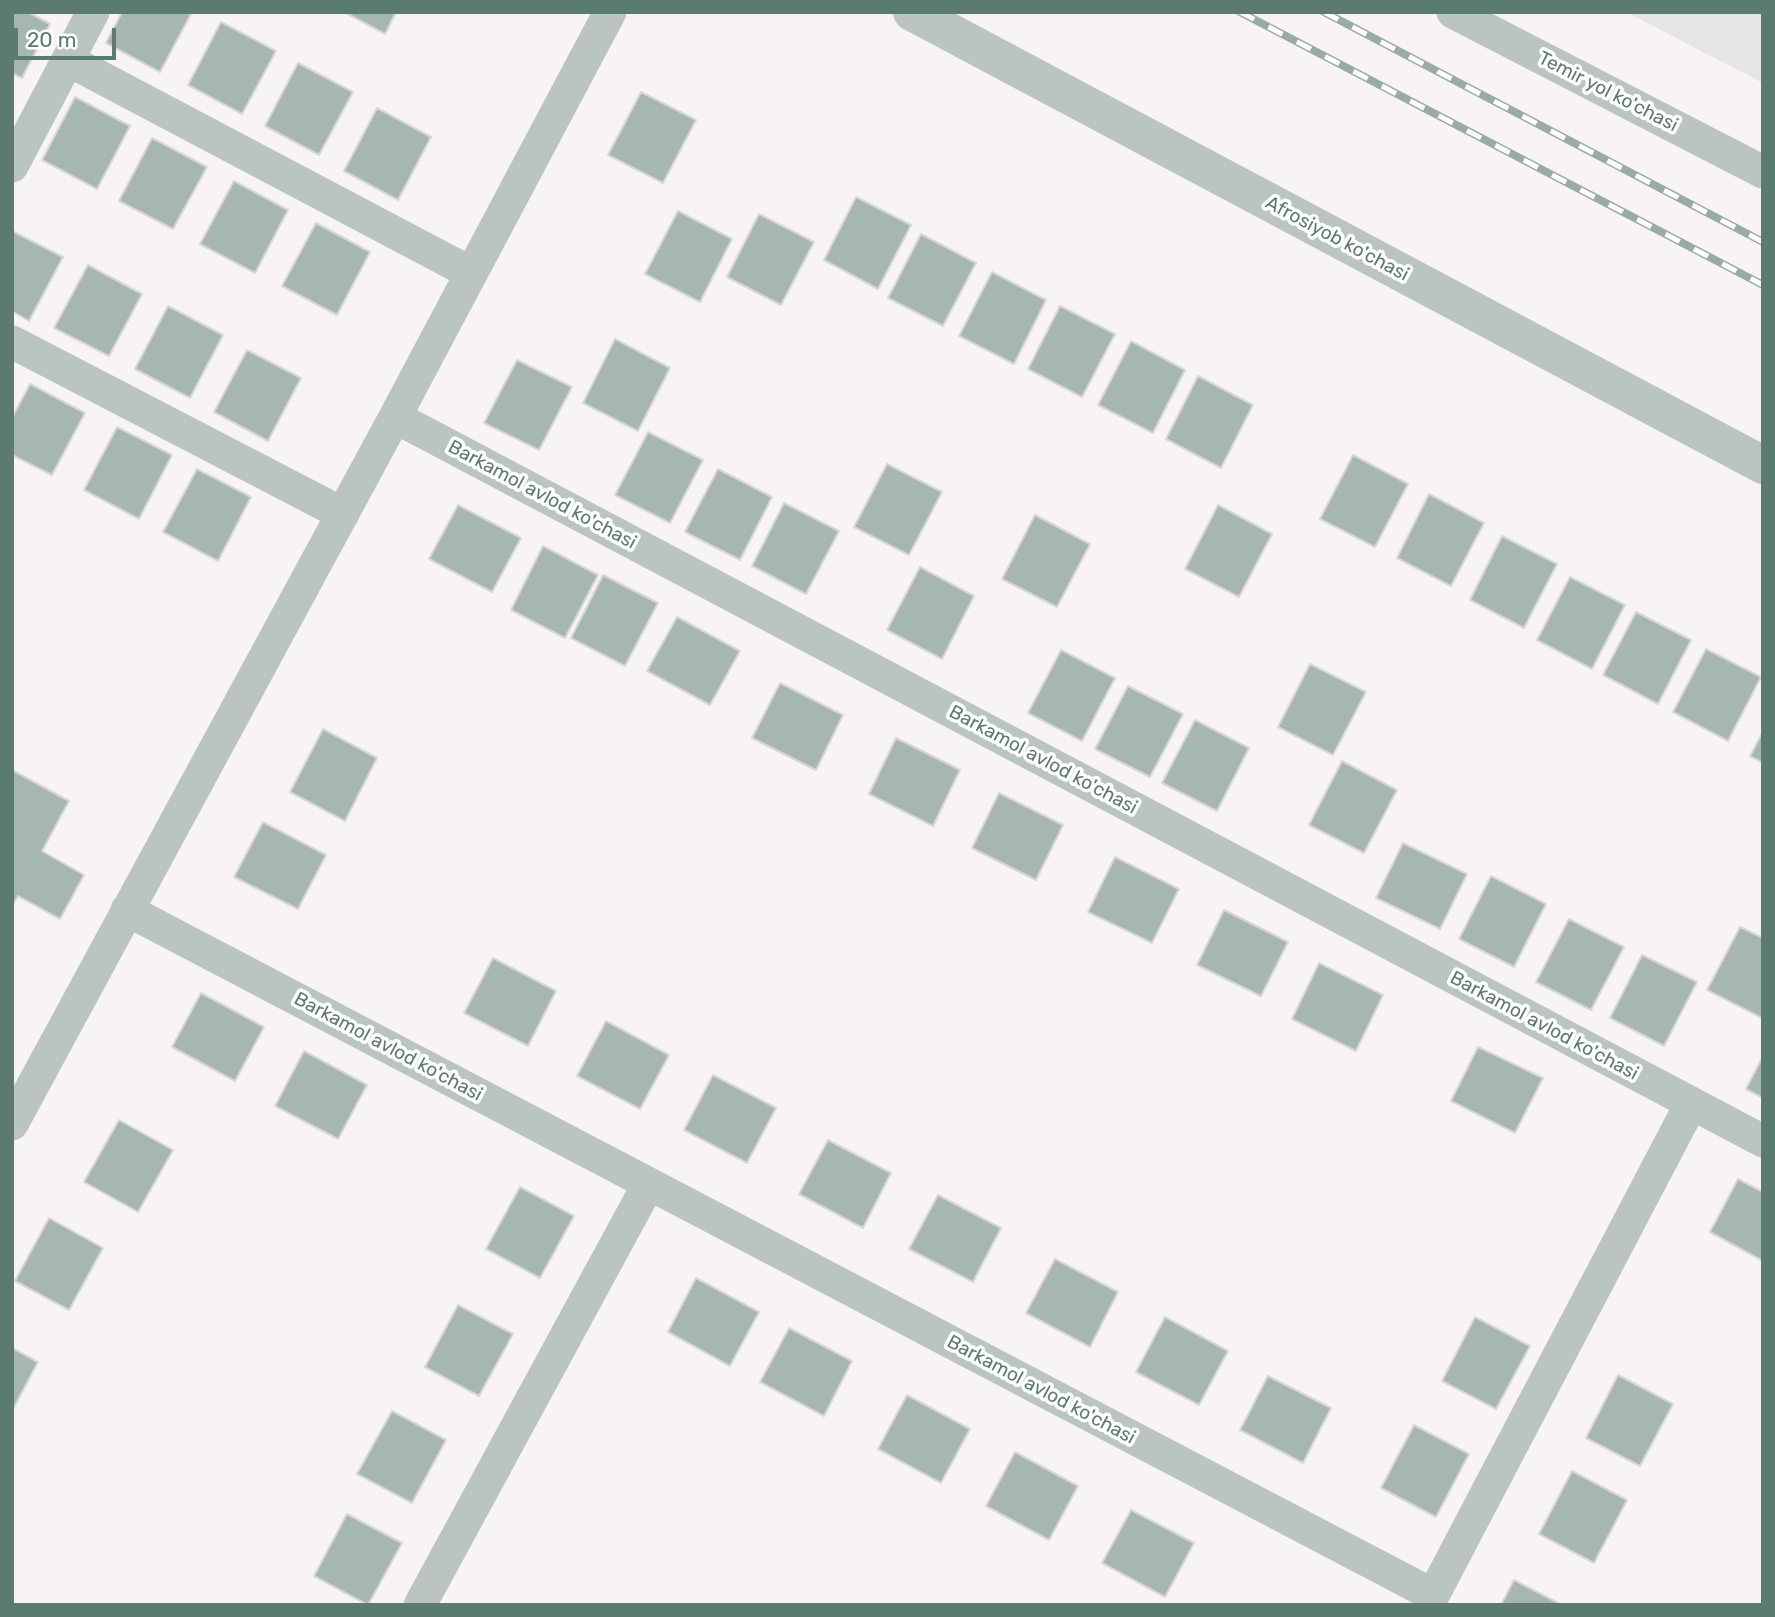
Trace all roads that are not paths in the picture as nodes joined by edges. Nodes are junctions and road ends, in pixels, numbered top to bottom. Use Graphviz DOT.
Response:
graph roads {
  1 [pos="93,12"];
  2 [pos="610,12"];
  3 [pos="912,12"];
  4 [pos="1453,12"];
  5 [pos="68,60"];
  6 [pos="12,166"];
  7 [pos="1763,172"];
  8 [pos="471,273"];
  9 [pos="12,342"];
  10 [pos="396,417"];
  11 [pos="1763,465"];
  12 [pos="343,514"];
  13 [pos="127,910"];
  14 [pos="1691,1104"];
  15 [pos="12,1124"];
  16 [pos="1763,1141"];
  17 [pos="648,1185"];
  18 [pos="1431,1600"];
  19 [pos="420,1605"];
  1 -- 5 [label="street"];
  2 -- 8 [label="street"];
  3 -- 11 [label="street, Afrosiyob ko'chasi"];
  4 -- 7 [label="street, Temir yol ko'chasi"];
  5 -- 6 [label="street"];
  5 -- 8 [label="street"];
  8 -- 10 [label="street"];
  9 -- 12 [label="street"];
  10 -- 12 [label="street"];
  10 -- 14 [label="street, Barkamol avlod ko'chasi"];
  12 -- 13 [label="street"];
  13 -- 15 [label="street"];
  13 -- 17 [label="street, Barkamol avlod ko'chasi"];
  14 -- 16 [label="street, Barkamol avlod ko'chasi"];
  14 -- 18 [label="street, Barkamol avlod ko'chasi"];
  17 -- 18 [label="street, Barkamol avlod ko'chasi"];
  17 -- 19 [label="street"];
}
